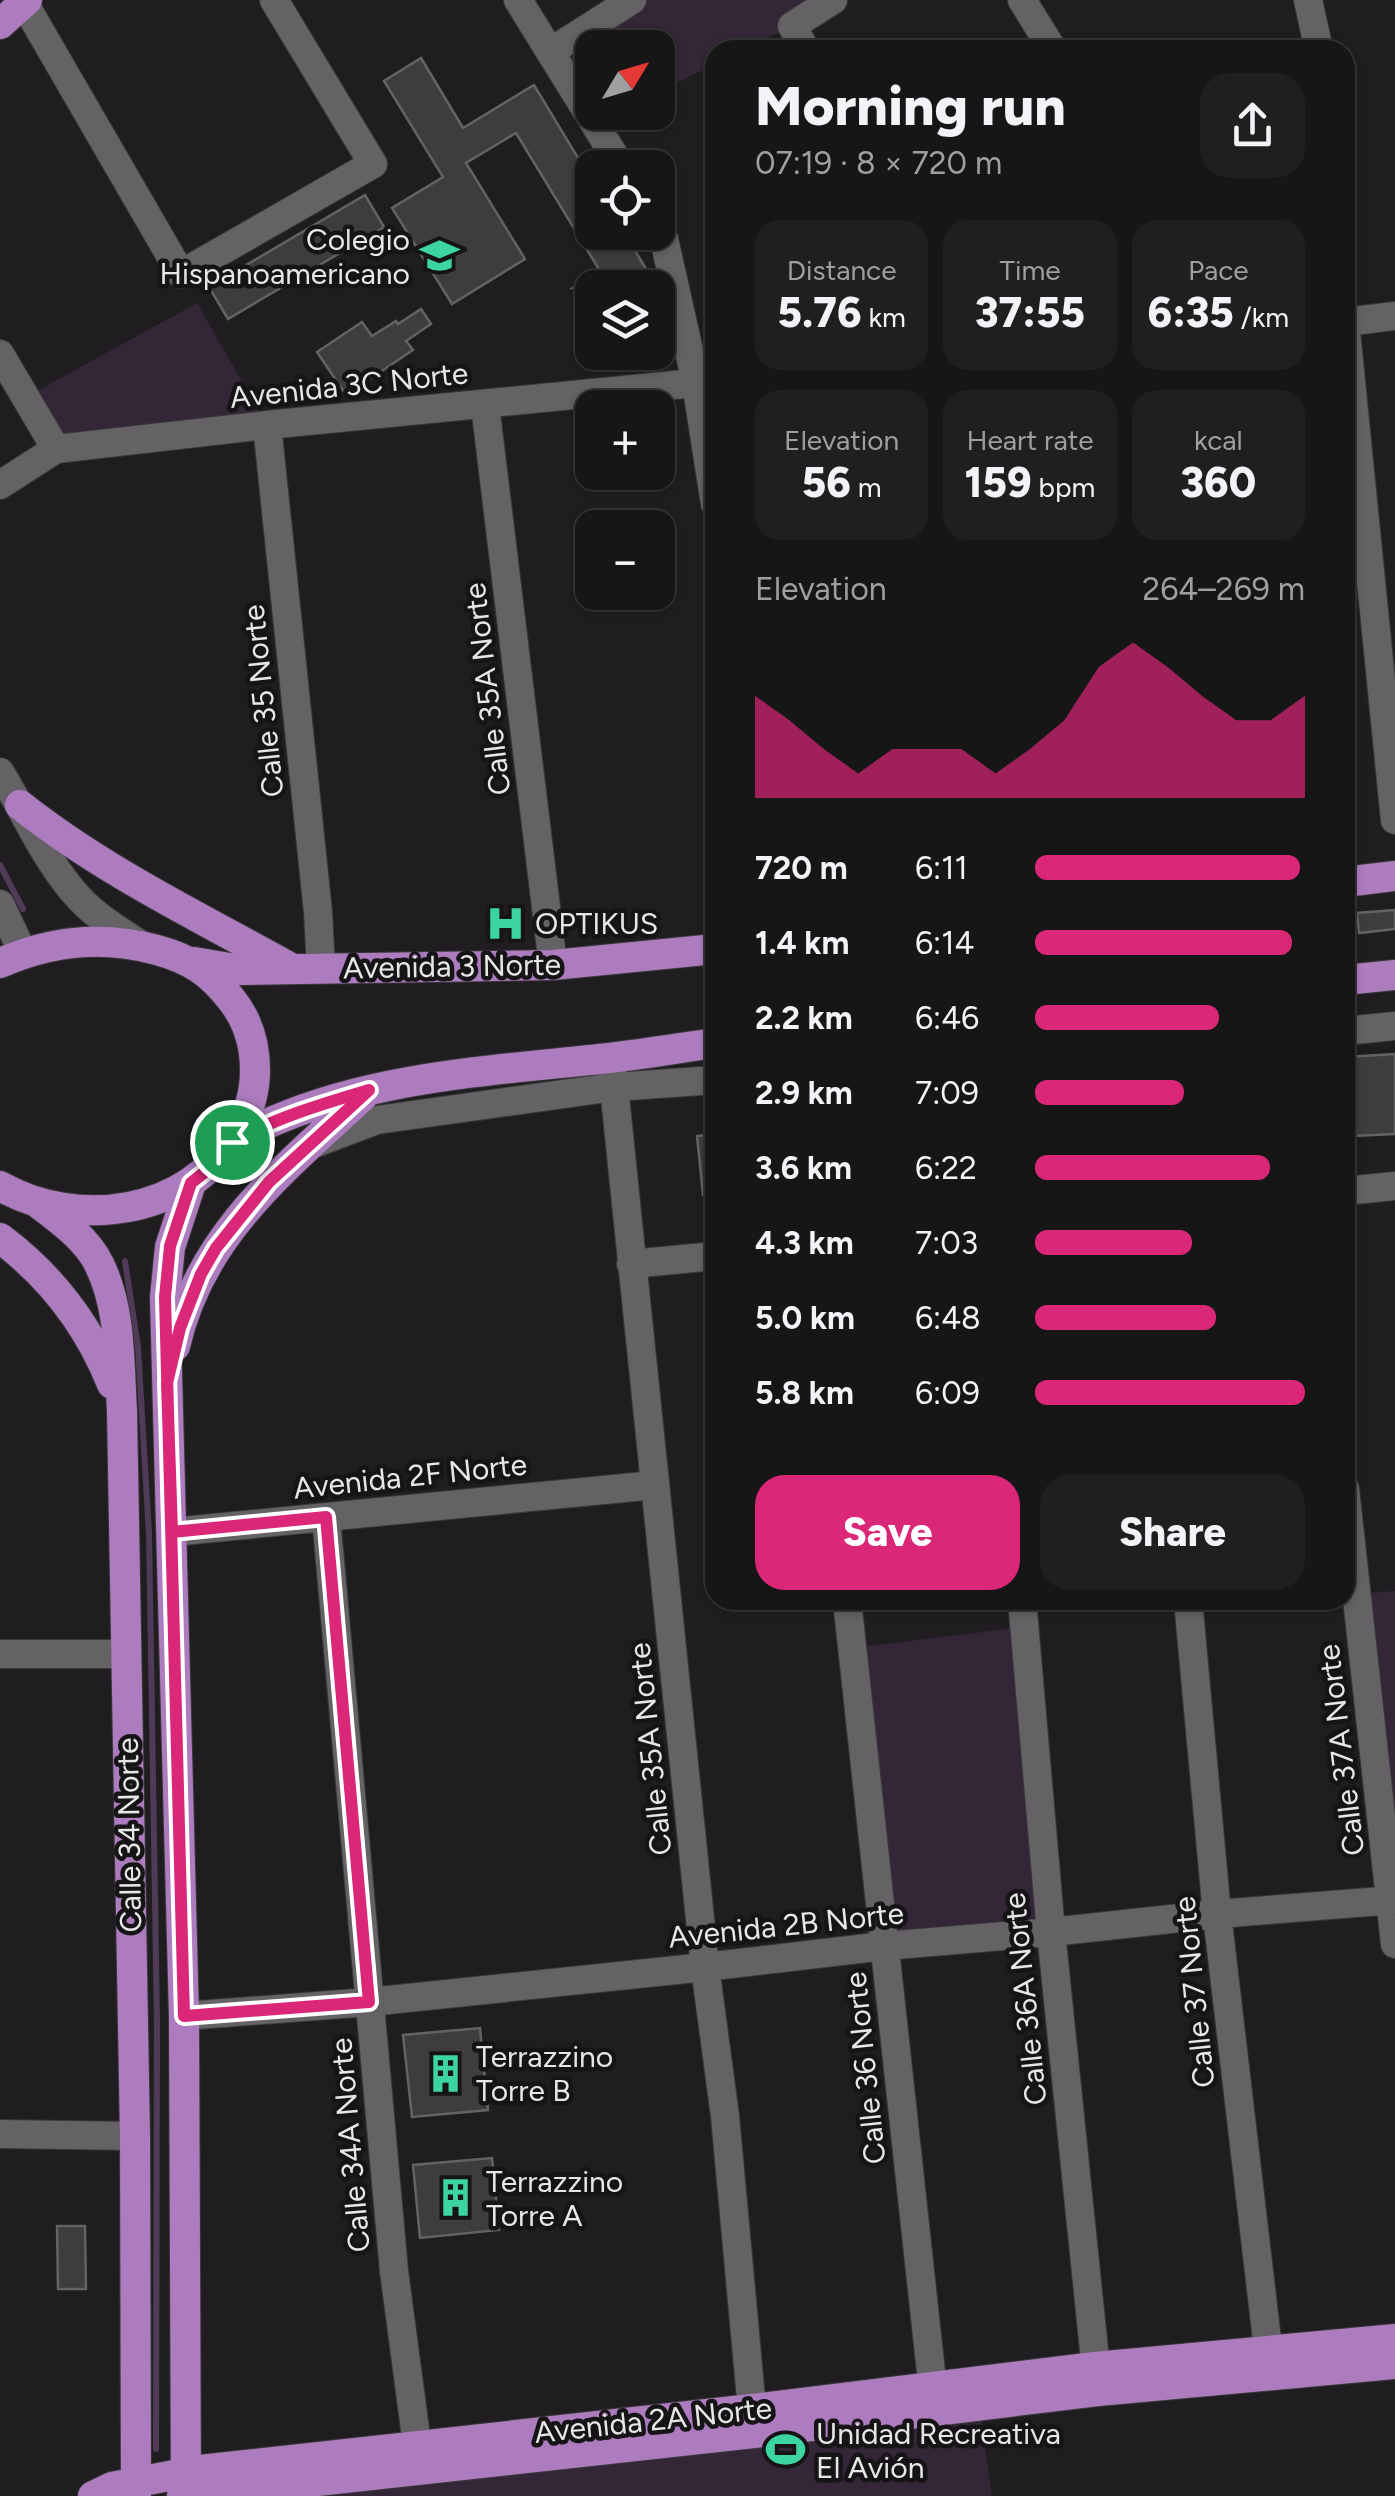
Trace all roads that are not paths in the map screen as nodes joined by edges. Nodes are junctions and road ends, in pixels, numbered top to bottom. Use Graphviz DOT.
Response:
graph roads {
  1 [pos="274,0"];
  2 [pos="518,0"];
  3 [pos="632,0"];
  4 [pos="833,0"];
  5 [pos="1022,0"];
  6 [pos="1308,0"];
  7 [pos="26,1"];
  8 [pos="0,24"];
  9 [pos="800,40"];
  10 [pos="1047,40"];
  11 [pos="1317,40"];
  12 [pos="550,52"];
  13 [pos="611,150"];
  14 [pos="667,250"];
  15 [pos="1395,316"];
  16 [pos="1355,321"];
  17 [pos="0,354"];
  18 [pos="705,379"];
  19 [pos="705,382"];
  20 [pos="484,405"];
  21 [pos="1355,422"];
  22 [pos="267,425"];
  23 [pos="56,449"];
  24 [pos="0,485"];
  25 [pos="0,772"];
  26 [pos="20,805"];
  27 [pos="1395,820"];
  28 [pos="1395,876"];
  29 [pos="1355,881"];
  30 [pos="0,904"];
  31 [pos="143,946"];
  32 [pos="705,950"];
  33 [pos="11,958"];
  34 [pos="188,961"];
  35 [pos="553,965"];
  36 [pos="307,969"];
  37 [pos="1395,975"];
  38 [pos="1355,979"];
  39 [pos="1395,1026"];
  40 [pos="1355,1030"];
  41 [pos="705,1046"];
  42 [pos="612,1073"];
  43 [pos="705,1079"];
  44 [pos="369,1090"];
  45 [pos="232,1142"];
  46 [pos="310,1146"];
  47 [pos="191,1183"];
  48 [pos="0,1186"];
  49 [pos="1395,1186"];
  50 [pos="1355,1190"];
  51 [pos="38,1203"];
  52 [pos="0,1238"];
  53 [pos="705,1257"];
  54 [pos="630,1264"];
  55 [pos="167,1383"];
  56 [pos="122,1410"];
  57 [pos="655,1485"];
  58 [pos="326,1517"];
  59 [pos="172,1532"];
  60 [pos="1355,1575"];
  61 [pos="848,1610"];
  62 [pos="1023,1610"];
  63 [pos="1189,1610"];
  64 [pos="0,1654"];
  65 [pos="126,1654"];
  66 [pos="1393,1900"];
  67 [pos="1217,1914"];
  68 [pos="1051,1932"];
  69 [pos="1395,1944"];
  70 [pos="884,1946"];
  71 [pos="705,1967"];
  72 [pos="369,2002"];
  73 [pos="184,2016"];
  74 [pos="0,2134"];
  75 [pos="135,2136"];
  76 [pos="1395,2339"];
  77 [pos="1270,2363"];
  78 [pos="1395,2364"];
  79 [pos="1097,2379"];
  80 [pos="934,2398"];
  81 [pos="753,2421"];
  82 [pos="419,2457"];
  83 [pos="136,2489"];
  84 [pos="185,2490"];
  85 [pos="93,2496"];
  1 -- 7 [label="street"];
  2 -- 12 [label="street"];
  3 -- 12 [label="street"];
  4 -- 9 [label="street"];
  5 -- 10 [label="street"];
  6 -- 11 [label="street"];
  7 -- 8 [label="main road"];
  12 -- 13 [label="street"];
  14 -- 18 [label="street"];
  15 -- 16 [label="street"];
  17 -- 23 [label="street"];
  19 -- 20 [label="street, Avenida 3C Norte"];
  20 -- 22 [label="street, Avenida 3C Norte"];
  20 -- 35 [label="street, Calle 35A Norte"];
  21 -- 27 [label="street"];
  22 -- 23 [label="street, Avenida 3C Norte"];
  22 -- 36 [label="street, Calle 35 Norte"];
  23 -- 24 [label="street, Avenida 3C Norte"];
  25 -- 26 [label="street"];
  26 -- 31 [label="street"];
  26 -- 36 [label="main road"];
  28 -- 29 [label="main road"];
  30 -- 33 [label="street"];
  31 -- 33 [label="main road"];
  31 -- 34 [label="main road"];
  32 -- 35 [label="main road, Avenida 3 Norte"];
  34 -- 36 [label="main road, Avenida 3 Norte"];
  34 -- 45 [label="main road"];
  35 -- 36 [label="main road, Avenida 3 Norte"];
  37 -- 38 [label="main road"];
  39 -- 40 [label="street"];
  41 -- 42 [label="main road"];
  42 -- 43 [label="street"];
  42 -- 44 [label="main road"];
  42 -- 46 [label="street"];
  42 -- 54 [label="street, Calle 35A Norte"];
  44 -- 45 [label="main road"];
  44 -- 46 [label="main road"];
  45 -- 47 [label="main road"];
  46 -- 55 [label="main road"];
  47 -- 51 [label="main road"];
  47 -- 55 [label="main road, Calle 34 Norte"];
  48 -- 51 [label="main road"];
  49 -- 50 [label="street"];
  51 -- 56 [label="main road, Calle 34 Norte"];
  52 -- 56 [label="main road"];
  53 -- 54 [label="street"];
  54 -- 57 [label="street, Calle 35A Norte"];
  55 -- 59 [label="main road, Calle 34 Norte"];
  56 -- 65 [label="main road, Calle 34 Norte"];
  57 -- 58 [label="street, Avenida 2F Norte"];
  57 -- 71 [label="street, Calle 35A Norte"];
  58 -- 59 [label="street, Avenida 2F Norte"];
  58 -- 72 [label="street, Calle 34A Norte"];
  59 -- 73 [label="main road, Calle 34 Norte"];
  60 -- 66 [label="street, Calle 37A Norte"];
  61 -- 70 [label="street, Calle 36 Norte"];
  62 -- 68 [label="street, Calle 36A Norte"];
  63 -- 67 [label="street, Calle 37 Norte"];
  64 -- 65 [label="street"];
  65 -- 75 [label="main road, Calle 34 Norte"];
  66 -- 67 [label="street, Avenida 2B Norte"];
  66 -- 69 [label="street, Calle 37A Norte"];
  67 -- 68 [label="street, Avenida 2B Norte"];
  67 -- 77 [label="street, Calle 37 Norte"];
  68 -- 70 [label="street, Avenida 2B Norte"];
  68 -- 79 [label="street, Calle 36A Norte"];
  70 -- 71 [label="street, Avenida 2B Norte"];
  70 -- 80 [label="street, Calle 36 Norte"];
  71 -- 72 [label="street, Avenida 2B Norte"];
  71 -- 81 [label="street, Calle 35A Norte"];
  72 -- 73 [label="street, Avenida 2B Norte"];
  72 -- 82 [label="street, Calle 34A Norte"];
  73 -- 84 [label="main road, Calle 34 Norte"];
  74 -- 75 [label="street"];
  75 -- 83 [label="main road, Calle 34 Norte"];
  76 -- 77 [label="main road, Avenida 2A Norte"];
  77 -- 78 [label="main road, Avenida 2A Norte"];
  77 -- 79 [label="main road, Avenida 2A Norte"];
  79 -- 80 [label="main road, Avenida 2A Norte"];
  80 -- 81 [label="main road, Avenida 2A Norte"];
  81 -- 82 [label="main road, Avenida 2A Norte"];
  82 -- 84 [label="main road, Avenida 2A Norte"];
  83 -- 84 [label="main road, Avenida 2A Norte"];
  83 -- 85 [label="main road, Avenida 2A Norte"];
}
